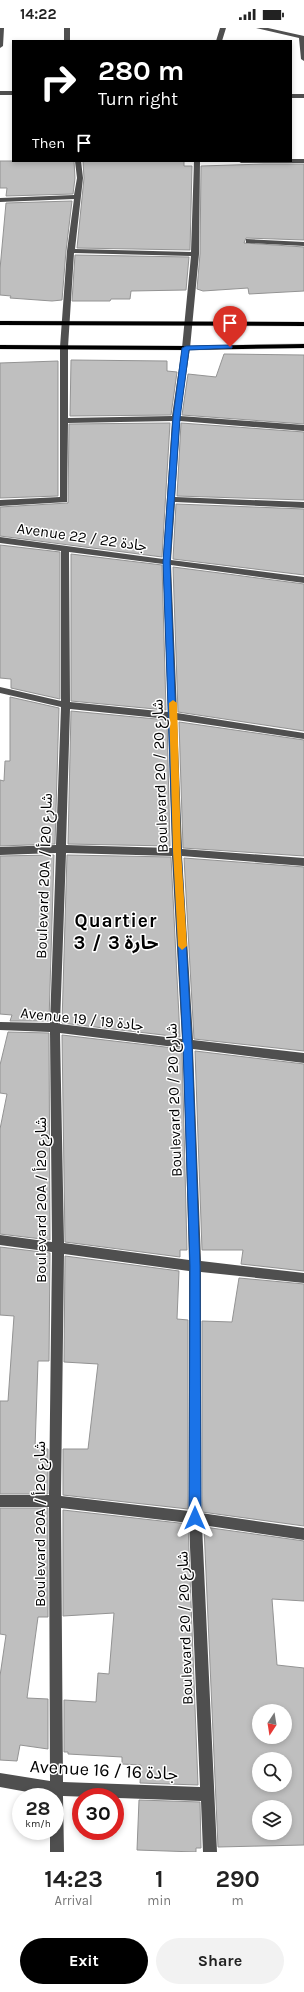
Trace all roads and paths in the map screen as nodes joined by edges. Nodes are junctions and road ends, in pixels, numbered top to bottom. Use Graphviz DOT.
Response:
graph roads {
  1 [pos="1,28"];
  2 [pos="67,28"];
  3 [pos="222,28"];
  4 [pos="259,28"];
  5 [pos="300,28"];
  6 [pos="302,37"];
  7 [pos="67,40"];
  8 [pos="219,40"];
  9 [pos="0,46"];
  10 [pos="304,59"];
  11 [pos="0,93"];
  12 [pos="12,93"];
  13 [pos="292,96"];
  14 [pos="304,96"];
  15 [pos="78,162"];
  16 [pos="197,162"];
  17 [pos="292,162"];
  18 [pos="304,162"];
  19 [pos="78,197"];
  20 [pos="0,200"];
  21 [pos="249,241"];
  22 [pos="304,244"];
  23 [pos="71,251"];
  24 [pos="195,254"];
  25 [pos="0,323"];
  26 [pos="66,324"];
  27 [pos="188,324"];
  28 [pos="304,324"];
  29 [pos="304,346"];
  30 [pos="0,347"];
  31 [pos="64,347"];
  32 [pos="186,348"];
  33 [pos="176,418"];
  34 [pos="64,420"];
  35 [pos="304,428"];
  36 [pos="170,499"];
  37 [pos="0,503"];
  38 [pos="304,505"];
  39 [pos="0,540"];
  40 [pos="65,549"];
  41 [pos="167,562"];
  42 [pos="304,580"];
  43 [pos="0,690"];
  44 [pos="66,705"];
  45 [pos="173,716"];
  46 [pos="304,736"];
  47 [pos="60,848"];
  48 [pos="0,851"];
  49 [pos="177,851"];
  50 [pos="304,862"];
  51 [pos="0,1026"];
  52 [pos="55,1028"];
  53 [pos="188,1045"];
  54 [pos="304,1058"];
  55 [pos="0,1240"];
  56 [pos="58,1246"];
  57 [pos="195,1266"];
  58 [pos="304,1278"];
  59 [pos="55,1500"];
  60 [pos="0,1502"];
  61 [pos="195,1518"];
  62 [pos="304,1534"];
  63 [pos="0,1780"];
  64 [pos="50,1788"];
  65 [pos="56,1788"];
  66 [pos="64,1789"];
  67 [pos="207,1794"];
  68 [pos="57,1840"];
  69 [pos="57,1852"];
  70 [pos="210,1852"];
  1 -- 9 [label="street"];
  2 -- 7 [label="street"];
  3 -- 8 [label="street"];
  4 -- 6 [label="street"];
  5 -- 6 [label="street"];
  6 -- 10 [label="street"];
  11 -- 12 [label="street"];
  13 -- 14 [label="street"];
  15 -- 19 [label="street"];
  16 -- 24 [label="street, Boulevard 20 / شارع 20"];
  17 -- 18 [label="street"];
  19 -- 20 [label="street"];
  19 -- 23 [label="street"];
  21 -- 22 [label="street"];
  23 -- 24 [label="street"];
  23 -- 26 [label="street"];
  24 -- 27 [label="street, Boulevard 20 / شارع 20"];
  25 -- 26 [label="main road"];
  26 -- 27 [label="main road"];
  26 -- 31 [label="street"];
  27 -- 28 [label="main road"];
  27 -- 32 [label="street, Boulevard 20 / شارع 20"];
  29 -- 32 [label="main road"];
  30 -- 31 [label="main road"];
  31 -- 32 [label="main road"];
  31 -- 34 [label="street"];
  32 -- 33 [label="street, Boulevard 20 / شارع 20"];
  33 -- 34 [label="street"];
  33 -- 35 [label="street"];
  33 -- 36 [label="street, Boulevard 20 / شارع 20"];
  34 -- 37 [label="street"];
  36 -- 38 [label="street"];
  36 -- 41 [label="street, Boulevard 20 / شارع 20"];
  39 -- 40 [label="street, Avenue 22 / جادة 22"];
  40 -- 41 [label="street, Avenue 22 / جادة 22"];
  40 -- 44 [label="street, Boulevard 20A / شارع 20أ"];
  41 -- 42 [label="street, Avenue 22 / جادة 22"];
  41 -- 45 [label="street, Boulevard 20 / شارع 20"];
  43 -- 44 [label="street"];
  44 -- 45 [label="street"];
  44 -- 47 [label="street, Boulevard 20A / شارع 20أ"];
  45 -- 46 [label="street"];
  45 -- 49 [label="street, Boulevard 20 / شارع 20"];
  47 -- 48 [label="street"];
  47 -- 49 [label="street"];
  47 -- 52 [label="street, Boulevard 20A / شارع 20أ"];
  49 -- 50 [label="street"];
  49 -- 53 [label="street, Boulevard 20 / شارع 20"];
  51 -- 52 [label="street, Avenue 19 / جادة 19"];
  52 -- 53 [label="street, Avenue 19 / جادة 19"];
  52 -- 56 [label="street, Boulevard 20A / شارع 20أ"];
  53 -- 54 [label="street, Avenue 19 / جادة 19"];
  53 -- 57 [label="street, Boulevard 20 / شارع 20"];
  55 -- 56 [label="street"];
  56 -- 57 [label="street"];
  56 -- 59 [label="street, Boulevard 20A / شارع 20أ"];
  57 -- 58 [label="street"];
  57 -- 61 [label="street, Boulevard 20 / شارع 20"];
  59 -- 60 [label="street"];
  59 -- 61 [label="street"];
  59 -- 65 [label="street, Boulevard 20A / شارع 20أ"];
  61 -- 62 [label="street"];
  61 -- 67 [label="street, Boulevard 20 / شارع 20"];
  63 -- 64 [label="street, Avenue 16 / جادة 16"];
  66 -- 67 [label="street, Avenue 16 / جادة 16"];
  67 -- 70 [label="street, Boulevard 20 / شارع 20"];
  68 -- 69 [label="street, Boulevard 20A / شارع 20أ"];
}
